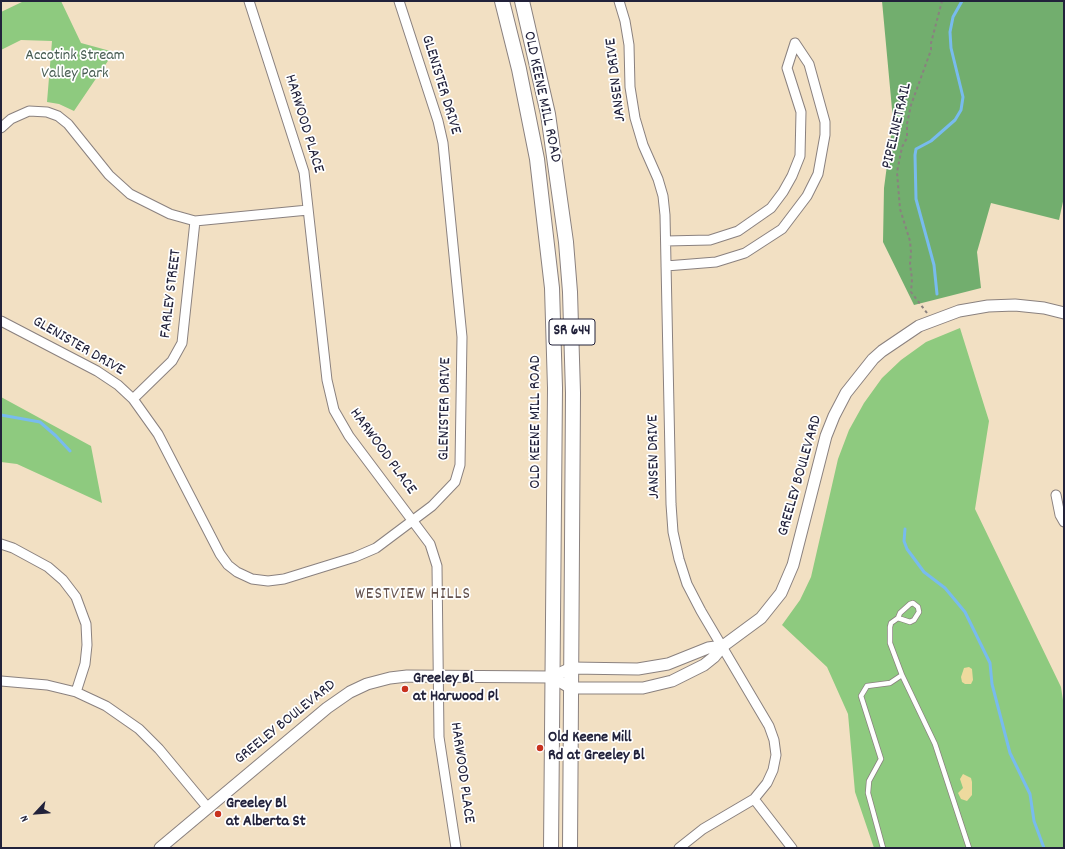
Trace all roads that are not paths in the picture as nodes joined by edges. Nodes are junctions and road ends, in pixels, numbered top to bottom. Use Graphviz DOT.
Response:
graph roads {
  1 [pos="249,1"];
  2 [pos="399,1"];
  3 [pos="502,1"];
  4 [pos="522,1"];
  5 [pos="619,1"];
  6 [pos="1,128"];
  7 [pos="308,210"];
  8 [pos="195,221"];
  9 [pos="666,241"];
  10 [pos="666,266"];
  11 [pos="1064,313"];
  12 [pos="1,321"];
  13 [pos="133,399"];
  14 [pos="1056,495"];
  15 [pos="413,520"];
  16 [pos="1064,522"];
  17 [pos="1,544"];
  18 [pos="898,618"];
  19 [pos="723,646"];
  20 [pos="571,668"];
  21 [pos="902,675"];
  22 [pos="438,676"];
  23 [pos="552,676"];
  24 [pos="1,681"];
  25 [pos="571,688"];
  26 [pos="76,692"];
  27 [pos="754,799"];
  28 [pos="208,808"];
  29 [pos="160,848"];
  30 [pos="456,848"];
  31 [pos="551,848"];
  32 [pos="570,848"];
  33 [pos="679,848"];
  34 [pos="792,848"];
  35 [pos="883,848"];
  36 [pos="969,848"];
  1 -- 7 [label="street, HARWOOD PLACE"];
  2 -- 15 [label="street, GLENISTER DRIVE"];
  3 -- 23 [label="main road, OLD KEENE MILL ROAD / SR 644"];
  4 -- 20 [label="main road, OLD KEENE MILL ROAD / SR 644"];
  5 -- 9 [label="street, JANSEN DRIVE"];
  6 -- 8 [label="street"];
  7 -- 8 [label="street"];
  7 -- 15 [label="street, HARWOOD PLACE"];
  8 -- 13 [label="street, FARLEY STREET"];
  9 -- 10 [label="street, JANSEN DRIVE"];
  9 -- 10 [label="street"];
  10 -- 19 [label="street, JANSEN DRIVE"];
  11 -- 19 [label="street, GREELEY BOULEVARD"];
  12 -- 13 [label="street, GLENISTER DRIVE"];
  13 -- 15 [label="street, GLENISTER DRIVE"];
  14 -- 16 [label="street"];
  15 -- 22 [label="street, HARWOOD PLACE"];
  17 -- 26 [label="street"];
  18 -- 18 [label="lane"];
  18 -- 21 [label="lane"];
  19 -- 20 [label="street, GREELEY BOULEVARD"];
  19 -- 25 [label="street, GREELEY BOULEVARD"];
  19 -- 27 [label="street, JANSEN DRIVE"];
  20 -- 23 [label="street, GREELEY BOULEVARD"];
  20 -- 25 [label="main road, OLD KEENE MILL ROAD / SR 644"];
  21 -- 35 [label="lane"];
  21 -- 36 [label="lane"];
  22 -- 23 [label="street, GREELEY BOULEVARD"];
  22 -- 28 [label="street, GREELEY BOULEVARD"];
  22 -- 30 [label="street, HARWOOD PLACE"];
  23 -- 25 [label="street"];
  23 -- 31 [label="main road, OLD KEENE MILL ROAD / SR 644"];
  24 -- 26 [label="street"];
  25 -- 32 [label="main road, OLD KEENE MILL ROAD / SR 644"];
  26 -- 28 [label="street"];
  27 -- 33 [label="street, JANSEN DRIVE"];
  27 -- 34 [label="street"];
  28 -- 29 [label="street, GREELEY BOULEVARD"];
}
